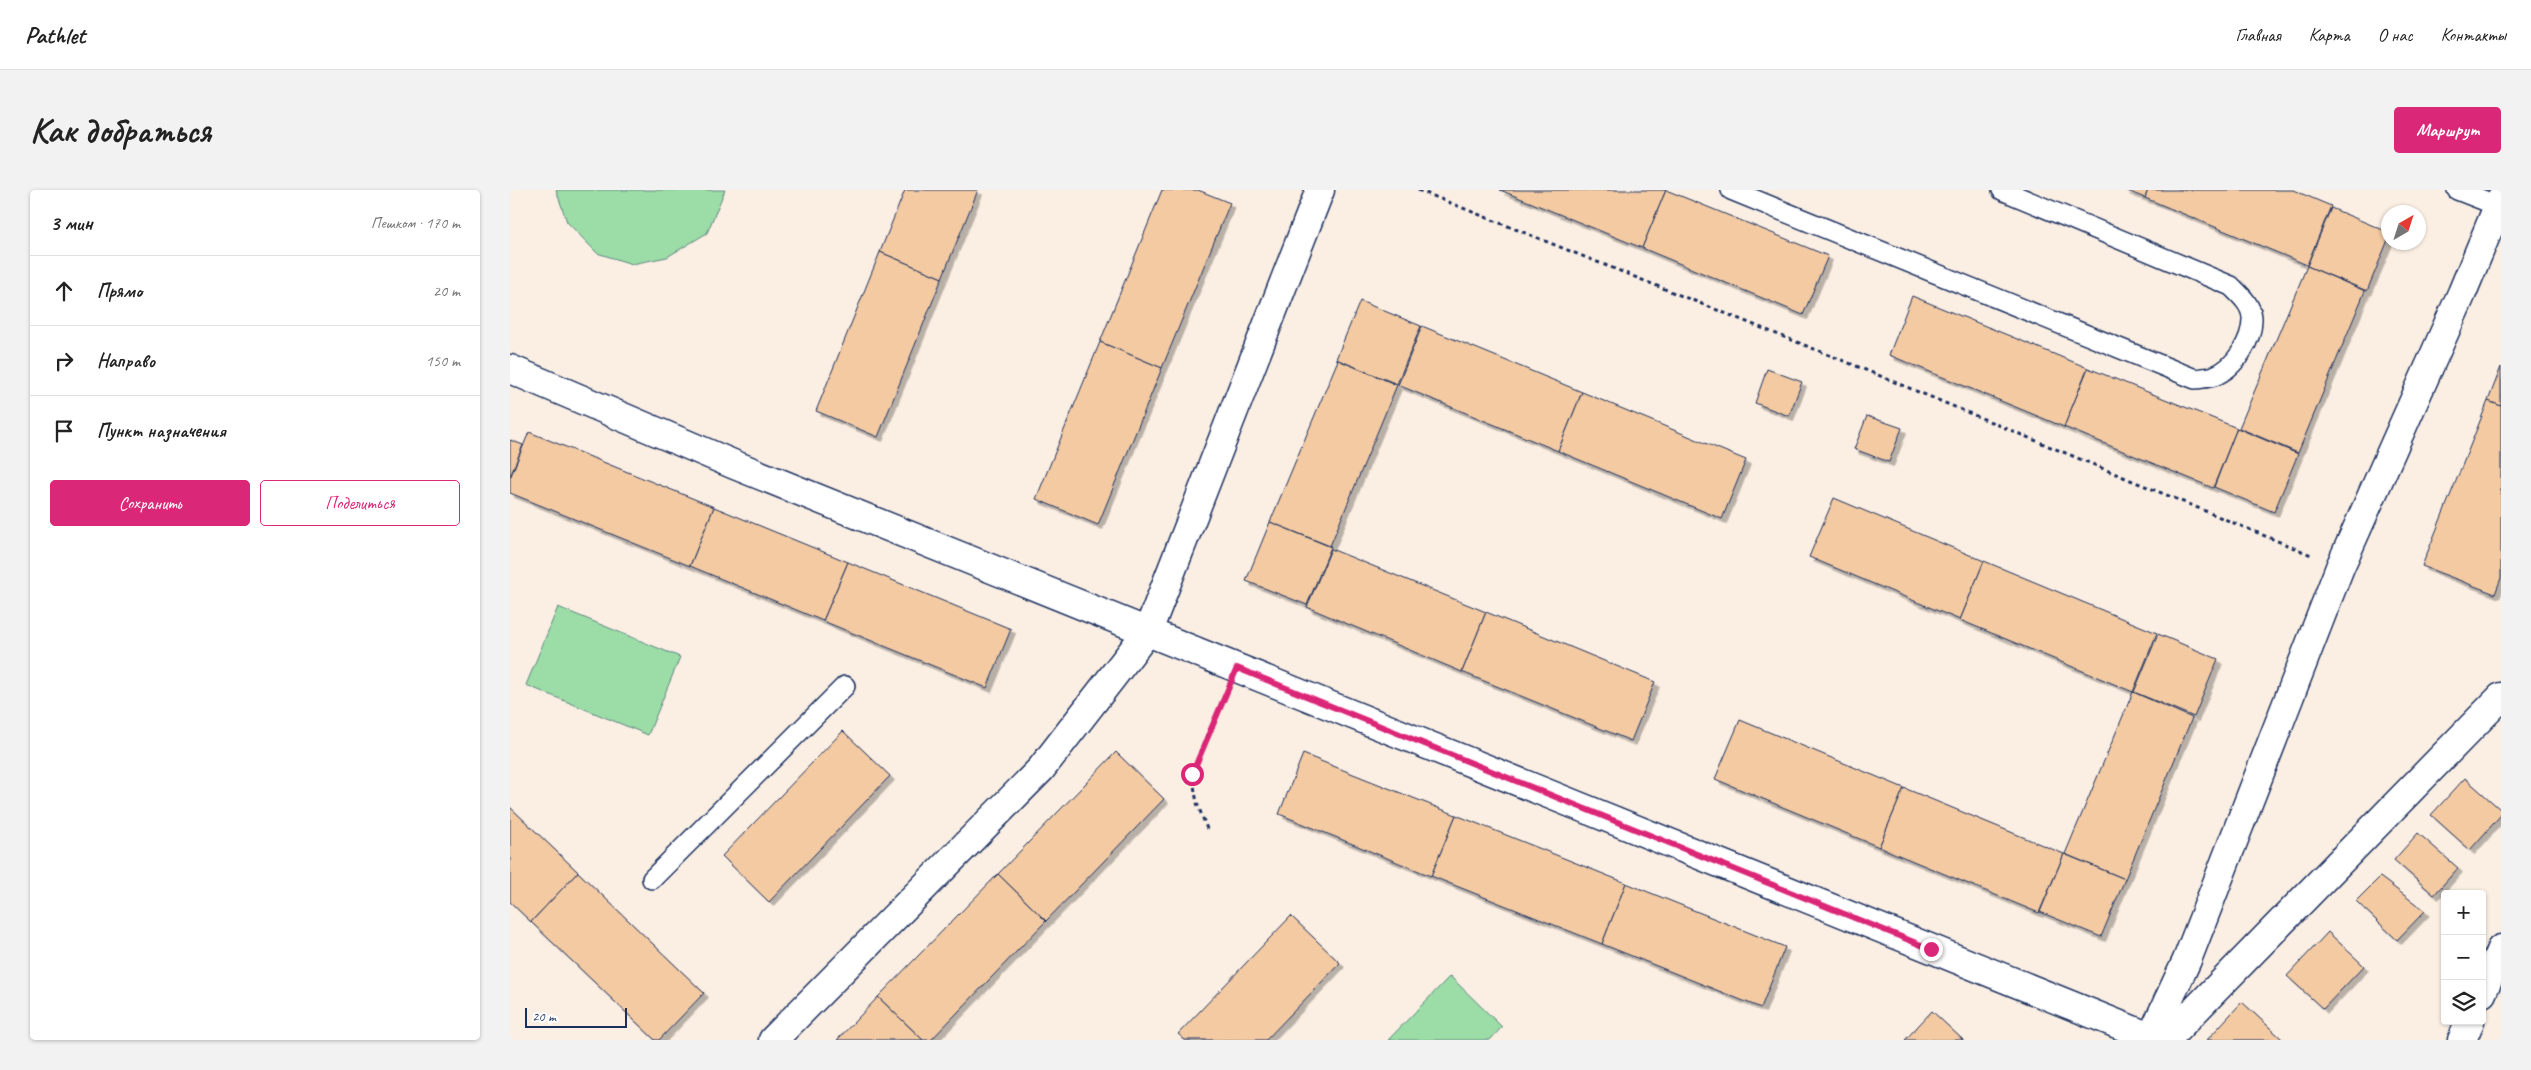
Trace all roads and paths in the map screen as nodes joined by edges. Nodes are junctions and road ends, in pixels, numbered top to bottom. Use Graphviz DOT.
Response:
graph roads {
  1 [pos="1320,190"];
  2 [pos="1418,190"];
  3 [pos="1732,190"];
  4 [pos="2002,190"];
  5 [pos="2457,190"];
  6 [pos="2500,202"];
  7 [pos="510,369"];
  8 [pos="2340,567"];
  9 [pos="1148,631"];
  10 [pos="1237,668"];
  11 [pos="845,686"];
  12 [pos="2501,697"];
  13 [pos="1207,829"];
  14 [pos="652,879"];
  15 [pos="2501,949"];
  16 [pos="2486,984"];
  17 [pos="2468,1025"];
  18 [pos="2158,1039"];
  19 [pos="773,1040"];
  20 [pos="2462,1040"];
  1 -- 9 [label="street"];
  2 -- 8 [label="path"];
  3 -- 4 [label="lane"];
  5 -- 6 [label="lane"];
  6 -- 8 [label="street"];
  7 -- 9 [label="street"];
  8 -- 18 [label="street"];
  9 -- 10 [label="street"];
  9 -- 19 [label="street"];
  10 -- 13 [label="path"];
  10 -- 18 [label="street"];
  11 -- 14 [label="lane"];
  12 -- 18 [label="street"];
  15 -- 16 [label="street"];
  17 -- 20 [label="street"];
}
